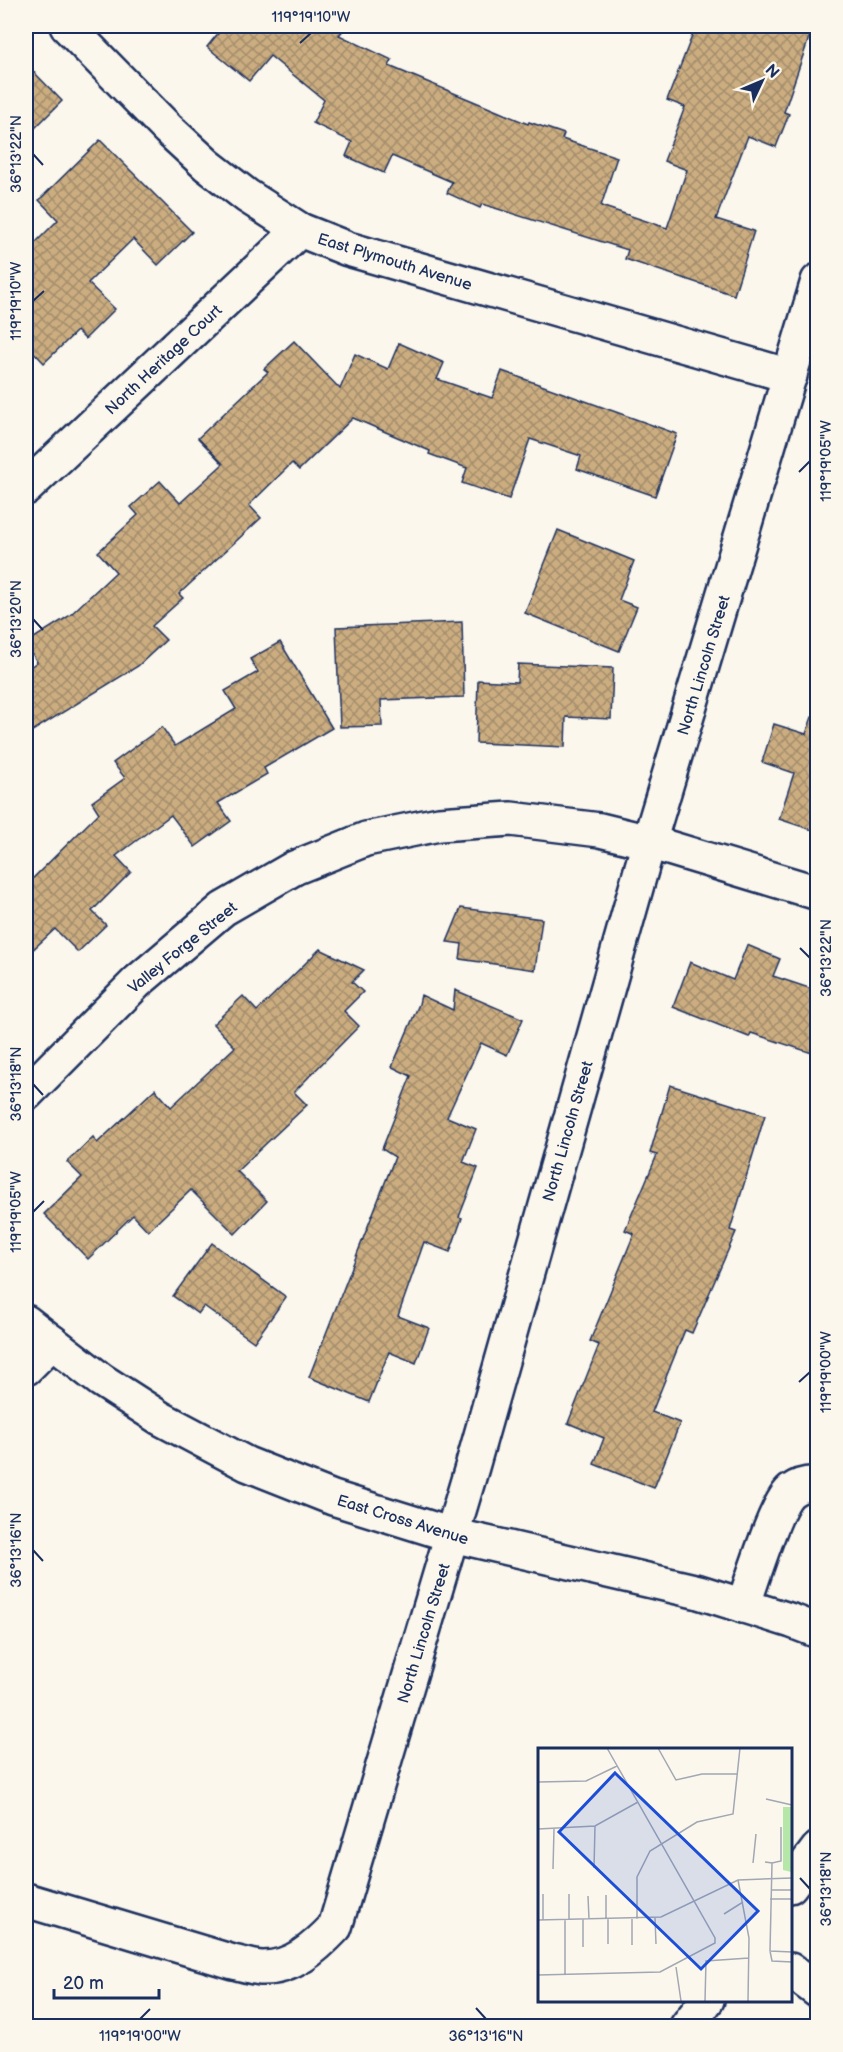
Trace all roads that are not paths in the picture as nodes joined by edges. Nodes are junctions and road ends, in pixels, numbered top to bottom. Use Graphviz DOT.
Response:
graph roads {
  1 [pos="67,26"];
  2 [pos="300,230"];
  3 [pos="818,282"];
  4 [pos="790,376"];
  5 [pos="26,488"];
  6 [pos="649,842"];
  7 [pos="818,893"];
  8 [pos="26,1094"];
  9 [pos="26,1322"];
  10 [pos="52,1342"];
  11 [pos="26,1368"];
  12 [pos="818,1484"];
  13 [pos="452,1535"];
  14 [pos="743,1606"];
  15 [pos="818,1631"];
  16 [pos="818,1849"];
  17 [pos="793,1878"];
  18 [pos="26,1900"];
  19 [pos="792,1972"];
  20 [pos="818,1991"];
  21 [pos="706,2001"];
  22 [pos="687,2026"];
  1 -- 2 [label="street, East Plymouth Avenue"];
  2 -- 4 [label="street, East Plymouth Avenue"];
  2 -- 5 [label="street, North Heritage Court"];
  3 -- 4 [label="street, North Lincoln Street"];
  4 -- 6 [label="street, North Lincoln Street"];
  6 -- 7 [label="street, Valley Forge Street"];
  6 -- 8 [label="street, Valley Forge Street"];
  6 -- 13 [label="street, North Lincoln Street"];
  9 -- 10 [label="street, East Cross Avenue"];
  10 -- 11 [label="street"];
  10 -- 13 [label="street, East Cross Avenue"];
  12 -- 14 [label="street"];
  13 -- 14 [label="street, East Cross Avenue"];
  13 -- 18 [label="street, North Lincoln Street"];
  14 -- 15 [label="street, East Cross Avenue"];
  16 -- 17 [label="street"];
  19 -- 20 [label="street"];
  21 -- 22 [label="street"];
}
